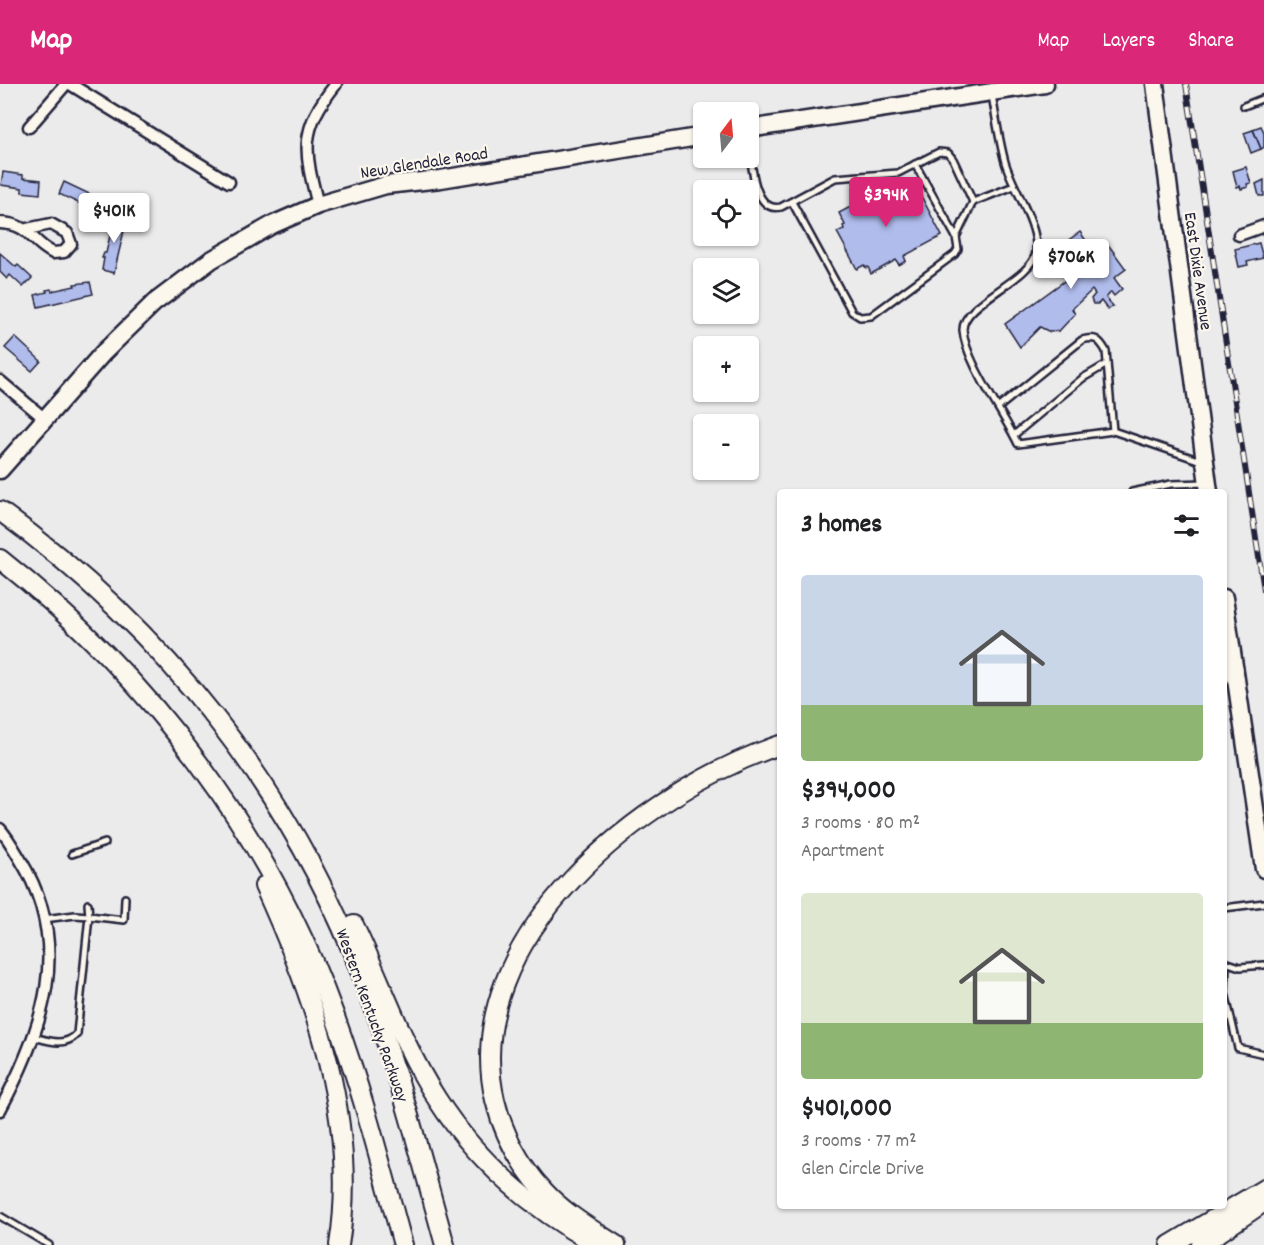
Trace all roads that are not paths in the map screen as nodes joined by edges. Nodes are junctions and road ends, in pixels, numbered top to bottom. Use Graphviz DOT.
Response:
graph roads {
  1 [pos="68,84"];
  2 [pos="336,84"];
  3 [pos="1045,84"];
  4 [pos="1155,84"];
  5 [pos="991,88"];
  6 [pos="1264,98"];
  7 [pos="1244,106"];
  8 [pos="29,127"];
  9 [pos="759,127"];
  10 [pos="693,138"];
  11 [pos="915,164"];
  12 [pos="753,168"];
  13 [pos="229,182"];
  14 [pos="1014,186"];
  15 [pos="792,202"];
  16 [pos="973,202"];
  17 [pos="318,205"];
  18 [pos="0,223"];
  19 [pos="1264,226"];
  20 [pos="27,229"];
  21 [pos="1239,235"];
  22 [pos="956,237"];
  23 [pos="1107,364"];
  24 [pos="0,381"];
  25 [pos="999,407"];
  26 [pos="45,419"];
  27 [pos="1113,431"];
  28 [pos="1014,435"];
  29 [pos="1205,463"];
  30 [pos="0,470"];
  31 [pos="1208,487"];
  32 [pos="1147,489"];
  33 [pos="0,511"];
  34 [pos="0,559"];
  35 [pos="1227,641"];
  36 [pos="168,660"];
  37 [pos="1229,671"];
  38 [pos="777,746"];
  39 [pos="196,758"];
  40 [pos="0,829"];
  41 [pos="105,843"];
  42 [pos="72,854"];
  43 [pos="1264,869"];
  44 [pos="125,898"];
  45 [pos="1264,903"];
  46 [pos="88,904"];
  47 [pos="1227,908"];
  48 [pos="90,916"];
  49 [pos="44,919"];
  50 [pos="1227,963"];
  51 [pos="1264,964"];
  52 [pos="1227,1001"];
  53 [pos="34,1037"];
  54 [pos="1264,1054"];
  55 [pos="0,1110"];
  56 [pos="1264,1189"];
  57 [pos="1264,1202"];
  58 [pos="0,1216"];
  59 [pos="49,1245"];
  60 [pos="339,1245"];
  61 [pos="403,1245"];
  62 [pos="445,1245"];
  63 [pos="597,1245"];
  64 [pos="616,1245"];
  65 [pos="1170,1245"];
  66 [pos="1201,1245"];
  1 -- 8 [label="street"];
  1 -- 13 [label="street"];
  2 -- 17 [label="street"];
  3 -- 5 [label="main road"];
  4 -- 29 [label="main road, East Dixie Avenue"];
  5 -- 9 [label="main road"];
  5 -- 14 [label="lane"];
  6 -- 7 [label="lane"];
  10 -- 17 [label="main road, New Glendale Road"];
  11 -- 15 [label="lane"];
  11 -- 16 [label="lane"];
  11 -- 22 [label="lane"];
  12 -- 15 [label="lane"];
  14 -- 16 [label="lane"];
  14 -- 25 [label="lane"];
  15 -- 22 [label="lane"];
  16 -- 22 [label="lane"];
  17 -- 26 [label="main road, New Glendale Road"];
  18 -- 20 [label="street"];
  19 -- 21 [label="street"];
  23 -- 25 [label="lane"];
  23 -- 27 [label="lane"];
  23 -- 28 [label="lane"];
  24 -- 26 [label="street"];
  25 -- 28 [label="lane"];
  26 -- 30 [label="main road, New Glendale Road"];
  27 -- 28 [label="lane"];
  27 -- 29 [label="lane"];
  29 -- 31 [label="main road, East Dixie Avenue"];
  31 -- 32 [label="lane"];
  33 -- 36 [label="highway, Western Kentucky Parkway"];
  34 -- 39 [label="highway, Western Kentucky Parkway"];
  35 -- 37 [label="main road"];
  36 -- 62 [label="highway, Western Kentucky Parkway"];
  36 -- 63 [label="highway"];
  37 -- 43 [label="main road"];
  38 -- 64 [label="highway"];
  39 -- 60 [label="highway"];
  39 -- 61 [label="highway, Western Kentucky Parkway"];
  40 -- 49 [label="street"];
  41 -- 42 [label="lane"];
  44 -- 48 [label="lane"];
  45 -- 47 [label="lane"];
  46 -- 48 [label="lane"];
  48 -- 49 [label="lane"];
  48 -- 53 [label="lane"];
  49 -- 53 [label="street"];
  50 -- 51 [label="lane"];
  52 -- 54 [label="lane"];
  53 -- 55 [label="street"];
  56 -- 65 [label="highway"];
  57 -- 66 [label="highway"];
  58 -- 59 [label="lane"];
}
